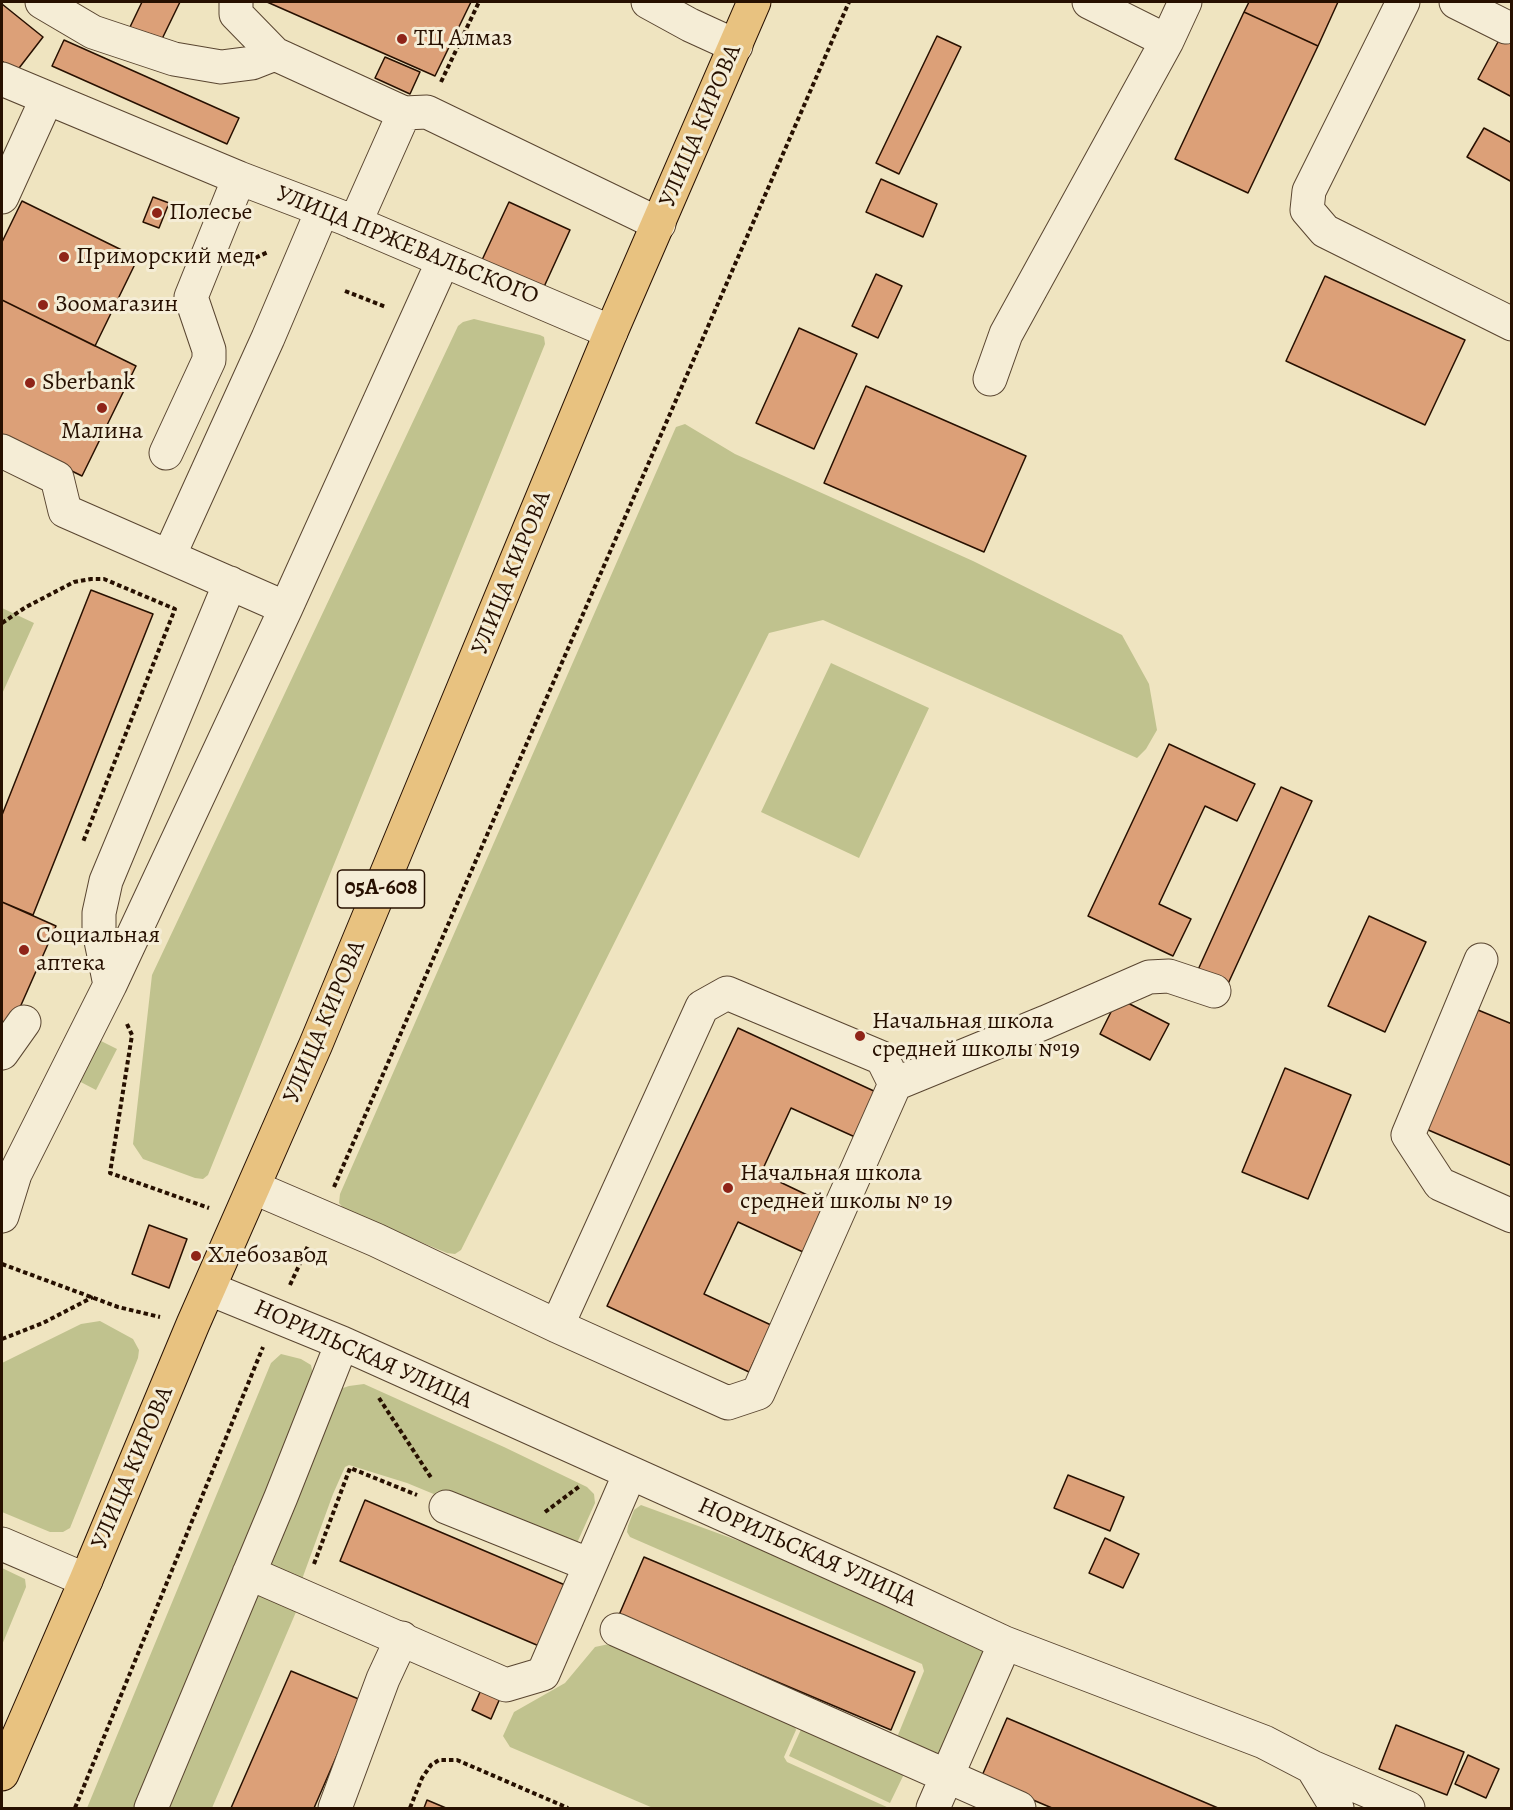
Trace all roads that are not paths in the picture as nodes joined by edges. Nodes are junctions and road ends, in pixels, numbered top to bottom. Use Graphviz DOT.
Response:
graph roads {
  1 [pos="42,2"];
  2 [pos="648,2"];
  3 [pos="754,2"];
  4 [pos="1089,2"];
  5 [pos="1185,2"];
  6 [pos="1403,2"];
  7 [pos="1456,2"];
  8 [pos="234,5"];
  9 [pos="83,12"];
  10 [pos="1506,27"];
  11 [pos="1167,41"];
  12 [pos="735,46"];
  13 [pos="275,54"];
  14 [pos="2,79"];
  15 [pos="47,98"];
  16 [pos="415,112"];
  17 [pos="239,178"];
  18 [pos="2,197"];
  19 [pos="318,222"];
  20 [pos="355,223"];
  21 [pos="659,224"];
  22 [pos="442,261"];
  23 [pos="1512,324"];
  24 [pos="611,332"];
  25 [pos="990,379"];
  26 [pos="2,451"];
  27 [pos="166,453"];
  28 [pos="169,556"];
  29 [pos="230,583"];
  30 [pos="286,608"];
  31 [pos="1481,960"];
  32 [pos="110,985"];
  33 [pos="1214,991"];
  34 [pos="24,1022"];
  35 [pos="2,1053"];
  36 [pos="895,1084"];
  37 [pos="8,1171"];
  38 [pos="255,1188"];
  39 [pos="1512,1215"];
  40 [pos="2,1216"];
  41 [pos="210,1289"];
  42 [pos="557,1326"];
  43 [pos="342,1343"];
  44 [pos="620,1469"];
  45 [pos="446,1507"];
  46 [pos="2,1544"];
  47 [pos="590,1565"];
  48 [pos="249,1573"];
  49 [pos="86,1580"];
  50 [pos="617,1630"];
  51 [pos="402,1638"];
  52 [pos="1005,1643"];
  53 [pos="1312,1767"];
  54 [pos="2,1774"];
  55 [pos="947,1777"];
  56 [pos="151,1809"];
  57 [pos="335,1809"];
  58 [pos="933,1809"];
  59 [pos="1019,1809"];
  60 [pos="1337,1809"];
  61 [pos="1408,1809"];
  1 -- 9 [label="street"];
  2 -- 12 [label="street"];
  3 -- 12 [label="main road, УЛИЦА КИРОВА / 05А-608"];
  4 -- 11 [label="street"];
  5 -- 11 [label="street"];
  6 -- 23 [label="street"];
  7 -- 10 [label="street"];
  8 -- 13 [label="street"];
  9 -- 13 [label="street"];
  11 -- 25 [label="street"];
  12 -- 21 [label="main road, УЛИЦА КИРОВА / 05А-608"];
  13 -- 16 [label="street"];
  14 -- 15 [label="street, УЛИЦА ПРЖЕВАЛЬСКОГО"];
  15 -- 17 [label="street, УЛИЦА ПРЖЕВАЛЬСКОГО"];
  15 -- 18 [label="street"];
  16 -- 20 [label="street"];
  16 -- 21 [label="street"];
  17 -- 19 [label="street, УЛИЦА ПРЖЕВАЛЬСКОГО"];
  17 -- 27 [label="street"];
  19 -- 20 [label="street, УЛИЦА ПРЖЕВАЛЬСКОГО"];
  19 -- 28 [label="street"];
  20 -- 22 [label="street, УЛИЦА ПРЖЕВАЛЬСКОГО"];
  21 -- 24 [label="main road, УЛИЦА КИРОВА / 05А-608"];
  22 -- 24 [label="street, УЛИЦА ПРЖЕВАЛЬСКОГО"];
  22 -- 30 [label="street"];
  24 -- 38 [label="main road, УЛИЦА КИРОВА / 05А-608"];
  26 -- 28 [label="street"];
  28 -- 29 [label="street"];
  29 -- 30 [label="street"];
  29 -- 32 [label="street"];
  30 -- 32 [label="street"];
  31 -- 39 [label="street"];
  32 -- 37 [label="street"];
  33 -- 36 [label="street"];
  34 -- 35 [label="street"];
  36 -- 42 [label="street"];
  36 -- 42 [label="street"];
  37 -- 40 [label="street"];
  38 -- 41 [label="main road, УЛИЦА КИРОВА / 05А-608"];
  38 -- 42 [label="street"];
  41 -- 43 [label="street, НОРИЛЬСКАЯ УЛИЦА"];
  41 -- 49 [label="main road, УЛИЦА КИРОВА / 05А-608"];
  43 -- 44 [label="street, НОРИЛЬСКАЯ УЛИЦА"];
  43 -- 48 [label="street"];
  44 -- 47 [label="street"];
  44 -- 52 [label="street, НОРИЛЬСКАЯ УЛИЦА"];
  45 -- 47 [label="street"];
  46 -- 49 [label="street"];
  47 -- 51 [label="street"];
  48 -- 51 [label="street"];
  48 -- 56 [label="street"];
  49 -- 54 [label="main road, УЛИЦА КИРОВА / 05А-608"];
  50 -- 55 [label="street"];
  51 -- 57 [label="street"];
  52 -- 53 [label="street, НОРИЛЬСКАЯ УЛИЦА"];
  52 -- 55 [label="street"];
  53 -- 60 [label="street"];
  53 -- 61 [label="street, НОРИЛЬСКАЯ УЛИЦА"];
  55 -- 58 [label="street"];
  55 -- 59 [label="street"];
}
